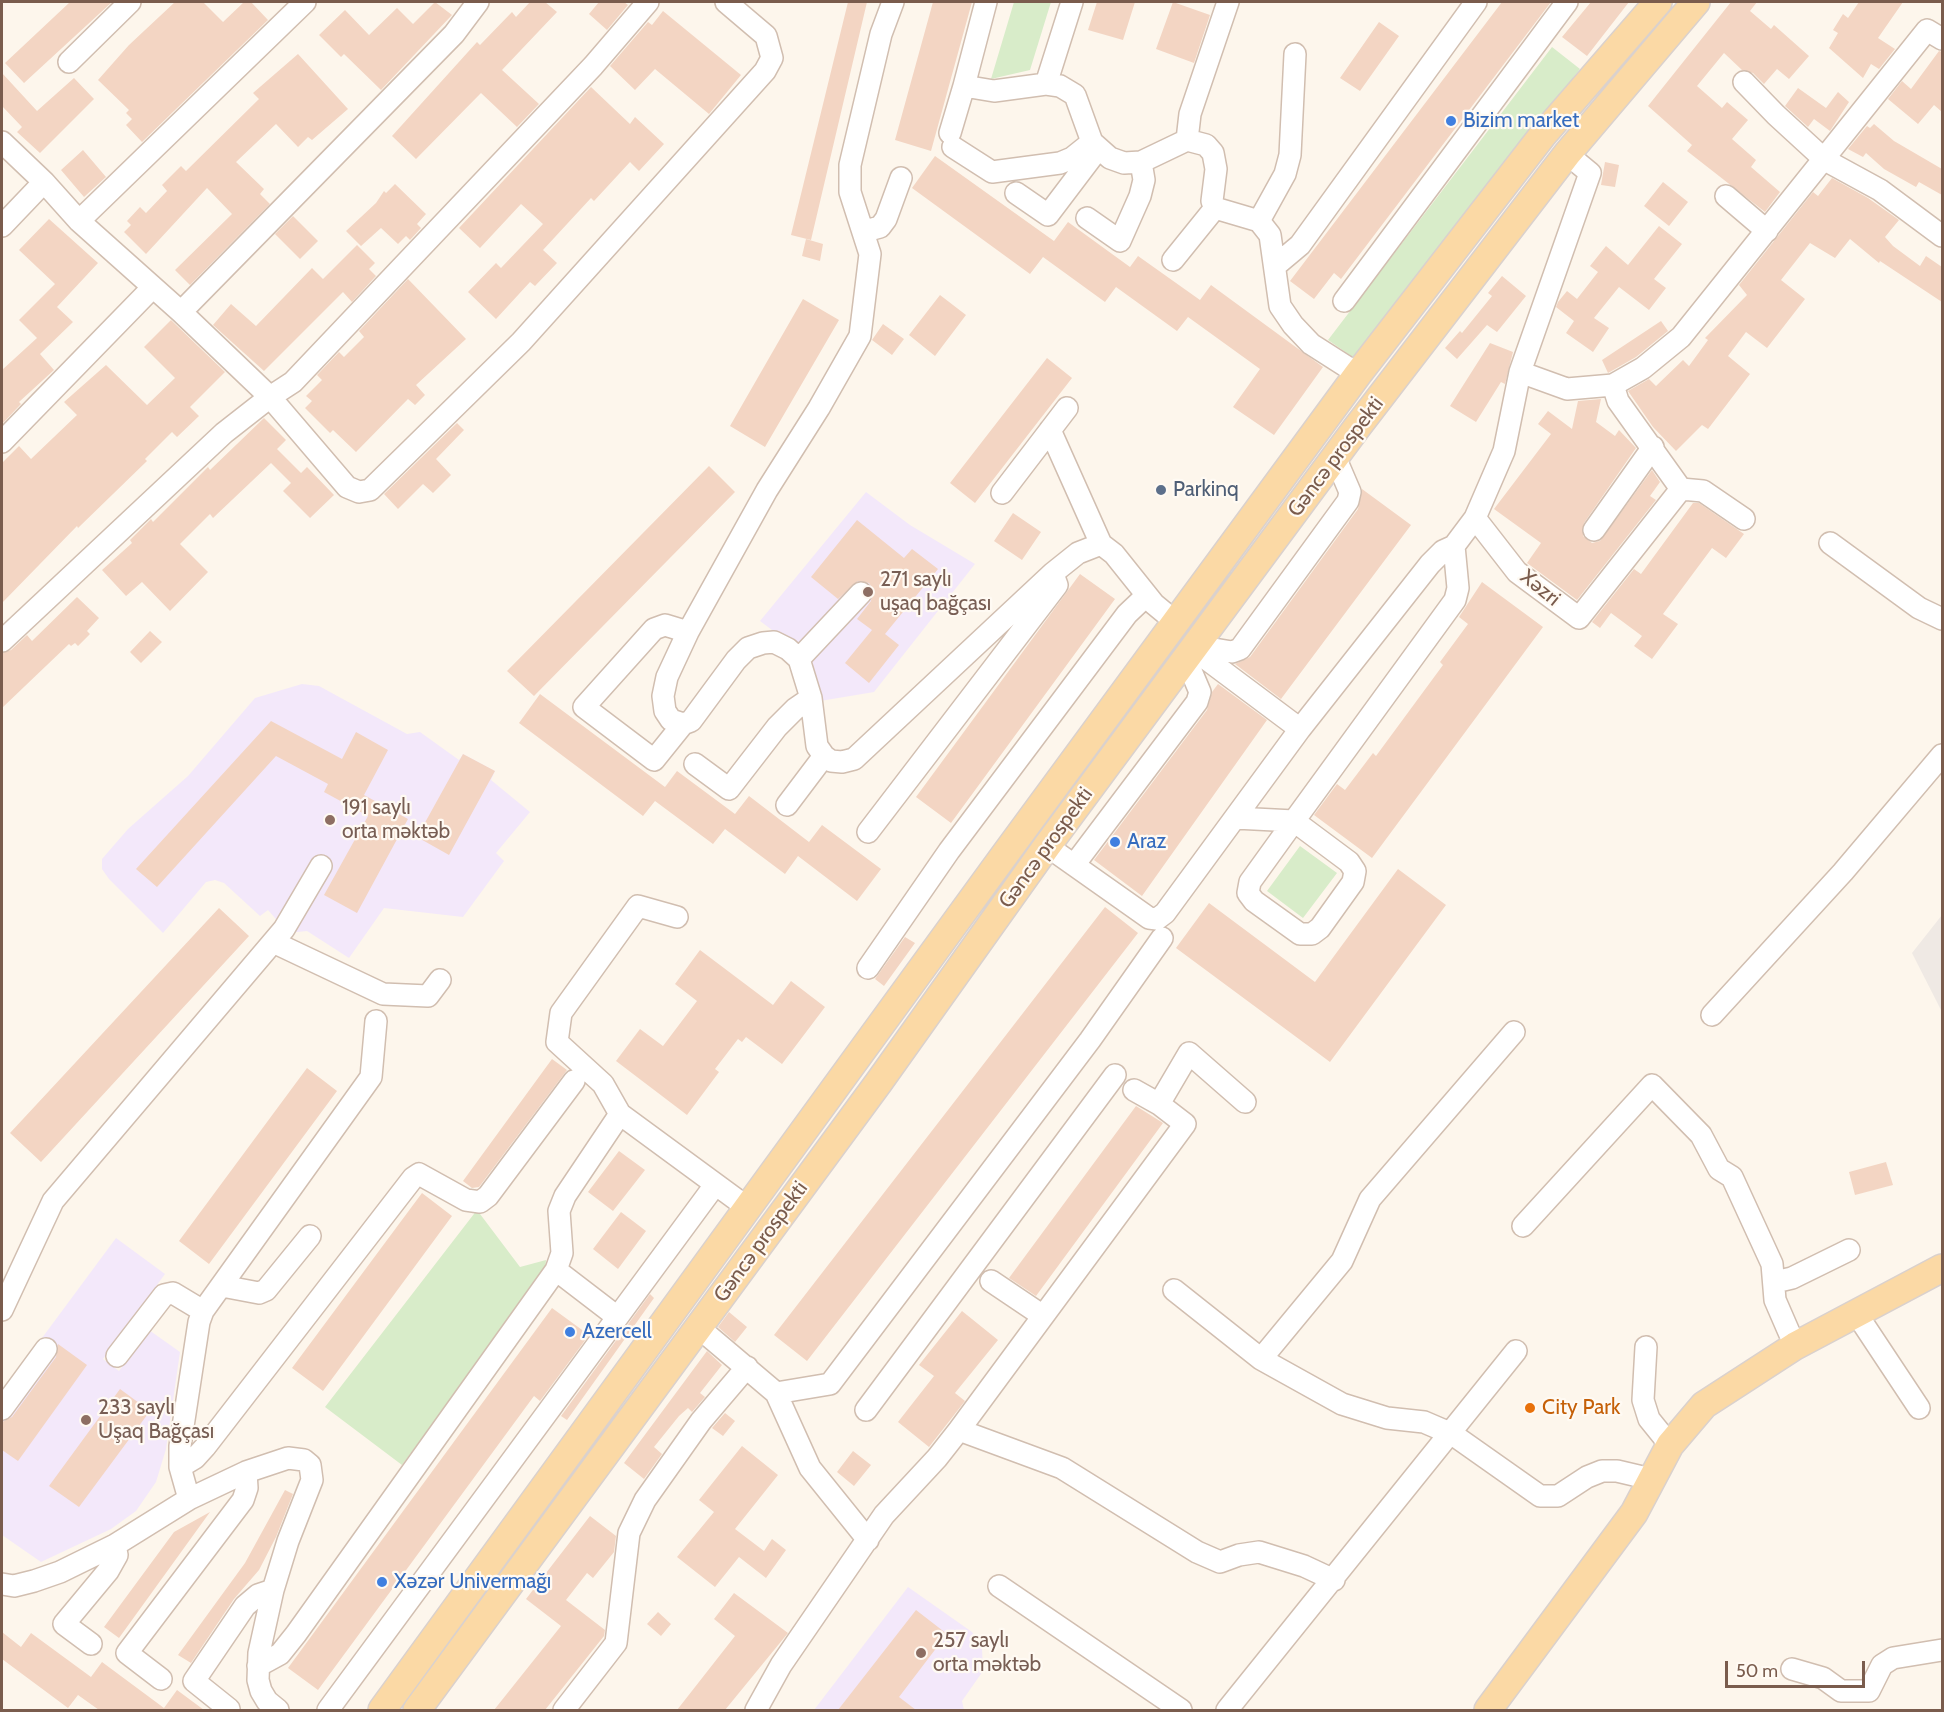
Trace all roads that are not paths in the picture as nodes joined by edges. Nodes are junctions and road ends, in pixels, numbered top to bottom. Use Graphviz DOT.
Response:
graph roads {
  1 [pos="130,2"];
  2 [pos="305,2"];
  3 [pos="478,2"];
  4 [pos="648,2"];
  5 [pos="726,2"];
  6 [pos="893,2"];
  7 [pos="986,2"];
  8 [pos="1072,2"];
  9 [pos="1228,2"];
  10 [pos="1476,2"];
  11 [pos="1567,2"];
  12 [pos="1658,2"];
  13 [pos="1696,2"];
  14 [pos="1942,39"];
  15 [pos="1295,54"];
  16 [pos="69,62"];
  17 [pos="1744,82"];
  18 [pos="1046,84"];
  19 [pos="964,86"];
  20 [pos="1187,140"];
  21 [pos="2,142"];
  22 [pos="1095,145"];
  23 [pos="1568,154"];
  24 [pos="1826,160"];
  25 [pos="1140,162"];
  26 [pos="901,178"];
  27 [pos="44,182"];
  28 [pos="1016,193"];
  29 [pos="1726,196"];
  30 [pos="1215,208"];
  31 [pos="1087,218"];
  32 [pos="79,221"];
  33 [pos="1259,221"];
  34 [pos="2,226"];
  35 [pos="865,231"];
  36 [pos="1767,231"];
  37 [pos="1469,233"];
  38 [pos="1942,236"];
  39 [pos="1492,252"];
  40 [pos="1173,260"];
  41 [pos="1275,267"];
  42 [pos="153,287"];
  43 [pos="1344,301"];
  44 [pos="181,312"];
  45 [pos="1520,372"];
  46 [pos="1358,374"];
  47 [pos="1613,385"];
  48 [pos="270,396"];
  49 [pos="1068,408"];
  50 [pos="1050,430"];
  51 [pos="2,442"];
  52 [pos="1653,447"];
  53 [pos="1335,457"];
  54 [pos="1681,489"];
  55 [pos="1002,493"];
  56 [pos="1474,518"];
  57 [pos="1744,519"];
  58 [pos="1594,530"];
  59 [pos="1830,543"];
  60 [pos="1101,544"];
  61 [pos="1454,546"];
  62 [pos="1053,573"];
  63 [pos="861,593"];
  64 [pos="1146,596"];
  65 [pos="1942,619"];
  66 [pos="1177,623"];
  67 [pos="688,632"];
  68 [pos="2,640"];
  69 [pos="1192,651"];
  70 [pos="799,659"];
  71 [pos="811,698"];
  72 [pos="683,724"];
  73 [pos="1300,729"];
  74 [pos="1942,754"];
  75 [pos="824,756"];
  76 [pos="695,764"];
  77 [pos="787,805"];
  78 [pos="1235,818"];
  79 [pos="1294,821"];
  80 [pos="868,832"];
  81 [pos="1047,846"];
  82 [pos="1003,857"];
  83 [pos="1074,865"];
  84 [pos="321,866"];
  85 [pos="1026,875"];
  86 [pos="677,917"];
  87 [pos="1162,938"];
  88 [pos="273,942"];
  89 [pos="868,968"];
  90 [pos="440,980"];
  91 [pos="1712,1015"];
  92 [pos="376,1021"];
  93 [pos="1514,1032"];
  94 [pos="1115,1075"];
  95 [pos="574,1081"];
  96 [pos="1134,1089"];
  97 [pos="1245,1102"];
  98 [pos="1159,1104"];
  99 [pos="620,1114"];
  100 [pos="715,1185"];
  101 [pos="748,1208"];
  102 [pos="1523,1226"];
  103 [pos="310,1236"];
  104 [pos="1849,1250"];
  105 [pos="1942,1268"];
  106 [pos="556,1270"];
  107 [pos="991,1281"];
  108 [pos="1775,1282"];
  109 [pos="222,1286"];
  110 [pos="1174,1290"];
  111 [pos="2,1310"];
  112 [pos="203,1311"];
  113 [pos="1856,1313"];
  114 [pos="616,1316"];
  115 [pos="1043,1317"];
  116 [pos="698,1327"];
  117 [pos="1795,1346"];
  118 [pos="1646,1347"];
  119 [pos="46,1349"];
  120 [pos="1516,1351"];
  121 [pos="117,1356"];
  122 [pos="1261,1359"];
  123 [pos="747,1366"];
  124 [pos="776,1393"];
  125 [pos="1919,1408"];
  126 [pos="2,1409"];
  127 [pos="866,1410"];
  128 [pos="959,1430"];
  129 [pos="1452,1434"];
  130 [pos="1670,1445"];
  131 [pos="180,1467"];
  132 [pos="246,1472"];
  133 [pos="1651,1479"];
  134 [pos="189,1498"];
  135 [pos="867,1540"];
  136 [pos="115,1545"];
  137 [pos="1334,1580"];
  138 [pos="2,1584"];
  139 [pos="999,1586"];
  140 [pos="273,1590"];
  141 [pos="91,1644"];
  142 [pos="1942,1650"];
  143 [pos="258,1666"];
  144 [pos="1792,1670"];
  145 [pos="161,1679"];
  146 [pos="1868,1701"];
  147 [pos="229,1709"];
  148 [pos="278,1710"];
  149 [pos="328,1710"];
  150 [pos="382,1710"];
  151 [pos="417,1710"];
  152 [pos="564,1710"];
  153 [pos="756,1710"];
  154 [pos="1180,1710"];
  155 [pos="1227,1710"];
  156 [pos="1488,1710"];
  1 -- 16 [label="street"];
  2 -- 32 [label="street"];
  3 -- 44 [label="street"];
  4 -- 48 [label="street"];
  5 -- 48 [label="street"];
  6 -- 35 [label="street"];
  7 -- 19 [label="street"];
  8 -- 18 [label="street"];
  9 -- 20 [label="street"];
  10 -- 41 [label="street"];
  11 -- 43 [label="street"];
  12 -- 37 [label="main road, Gəncə prospekti"];
  13 -- 23 [label="main road, Gəncə prospekti"];
  14 -- 24 [label="street"];
  15 -- 33 [label="street"];
  17 -- 24 [label="street"];
  18 -- 19 [label="street"];
  18 -- 22 [label="street"];
  19 -- 22 [label="street"];
  20 -- 25 [label="street"];
  20 -- 30 [label="street"];
  21 -- 27 [label="street"];
  22 -- 25 [label="street"];
  22 -- 28 [label="street"];
  23 -- 39 [label="main road, Gəncə prospekti"];
  23 -- 45 [label="street"];
  24 -- 36 [label="street"];
  24 -- 38 [label="street"];
  25 -- 31 [label="street"];
  26 -- 35 [label="street"];
  27 -- 32 [label="street"];
  27 -- 34 [label="street"];
  29 -- 36 [label="street"];
  30 -- 33 [label="street"];
  30 -- 40 [label="street"];
  32 -- 42 [label="street"];
  33 -- 41 [label="street"];
  35 -- 67 [label="street"];
  36 -- 47 [label="street"];
  37 -- 39 [label="main road"];
  37 -- 46 [label="main road, Gəncə prospekti"];
  39 -- 53 [label="main road, Gəncə prospekti"];
  41 -- 46 [label="street"];
  42 -- 44 [label="street"];
  42 -- 51 [label="street"];
  44 -- 48 [label="street"];
  45 -- 47 [label="street"];
  45 -- 56 [label="street"];
  46 -- 66 [label="main road, Gəncə prospekti"];
  47 -- 52 [label="street"];
  48 -- 68 [label="street"];
  49 -- 50 [label="street"];
  50 -- 55 [label="street"];
  50 -- 60 [label="street"];
  52 -- 54 [label="street"];
  52 -- 58 [label="street"];
  53 -- 69 [label="main road, Gəncə prospekti"];
  53 -- 69 [label="street"];
  54 -- 56 [label="street, Xəzri"];
  54 -- 57 [label="street"];
  56 -- 61 [label="street"];
  59 -- 65 [label="street"];
  60 -- 62 [label="street"];
  60 -- 64 [label="street"];
  61 -- 73 [label="street"];
  61 -- 79 [label="street"];
  62 -- 75 [label="street"];
  62 -- 80 [label="street"];
  63 -- 70 [label="street"];
  64 -- 66 [label="street"];
  64 -- 89 [label="street"];
  66 -- 82 [label="main road, Gəncə prospekti"];
  67 -- 72 [label="street"];
  67 -- 72 [label="street"];
  69 -- 73 [label="street"];
  69 -- 81 [label="main road, Gəncə prospekti"];
  69 -- 83 [label="street"];
  70 -- 71 [label="street"];
  70 -- 72 [label="street"];
  71 -- 75 [label="street"];
  71 -- 76 [label="street"];
  73 -- 78 [label="street"];
  74 -- 91 [label="street"];
  75 -- 77 [label="street"];
  78 -- 79 [label="street"];
  78 -- 83 [label="street"];
  79 -- 79 [label="street"];
  81 -- 83 [label="street"];
  81 -- 85 [label="main road, Gəncə prospekti"];
  82 -- 85 [label="main road"];
  82 -- 101 [label="main road, Gəncə prospekti"];
  84 -- 88 [label="street"];
  85 -- 116 [label="main road, Gəncə prospekti"];
  86 -- 99 [label="street"];
  87 -- 124 [label="street"];
  88 -- 90 [label="street"];
  88 -- 111 [label="street"];
  92 -- 109 [label="street"];
  93 -- 122 [label="street"];
  94 -- 127 [label="street"];
  95 -- 131 [label="street"];
  96 -- 98 [label="street"];
  97 -- 98 [label="street"];
  98 -- 115 [label="street"];
  99 -- 100 [label="street"];
  99 -- 106 [label="street"];
  100 -- 101 [label="street"];
  100 -- 114 [label="street"];
  101 -- 150 [label="main road, Gəncə prospekti"];
  102 -- 108 [label="street"];
  103 -- 109 [label="street"];
  104 -- 108 [label="street"];
  105 -- 113 [label="main road"];
  106 -- 114 [label="street"];
  106 -- 143 [label="street"];
  107 -- 115 [label="street"];
  108 -- 117 [label="street"];
  109 -- 112 [label="street"];
  110 -- 122 [label="street"];
  112 -- 121 [label="street"];
  112 -- 131 [label="street"];
  113 -- 117 [label="main road"];
  113 -- 125 [label="street"];
  114 -- 149 [label="street"];
  115 -- 128 [label="street"];
  116 -- 123 [label="street"];
  116 -- 151 [label="main road, Gəncə prospekti"];
  117 -- 130 [label="main road"];
  118 -- 130 [label="street"];
  119 -- 126 [label="street"];
  120 -- 129 [label="street"];
  122 -- 129 [label="street"];
  123 -- 124 [label="street"];
  123 -- 152 [label="street"];
  124 -- 135 [label="street"];
  128 -- 135 [label="street"];
  128 -- 137 [label="street"];
  129 -- 133 [label="street"];
  129 -- 137 [label="street"];
  130 -- 133 [label="main road"];
  131 -- 134 [label="street"];
  132 -- 134 [label="street"];
  132 -- 140 [label="street"];
  132 -- 145 [label="street"];
  133 -- 156 [label="main road"];
  134 -- 136 [label="street"];
  135 -- 153 [label="street"];
  136 -- 138 [label="street"];
  136 -- 141 [label="street"];
  137 -- 155 [label="street"];
  139 -- 154 [label="street"];
  140 -- 143 [label="street"];
  140 -- 147 [label="street"];
  142 -- 146 [label="street"];
  143 -- 148 [label="street"];
  144 -- 146 [label="street"];
}
